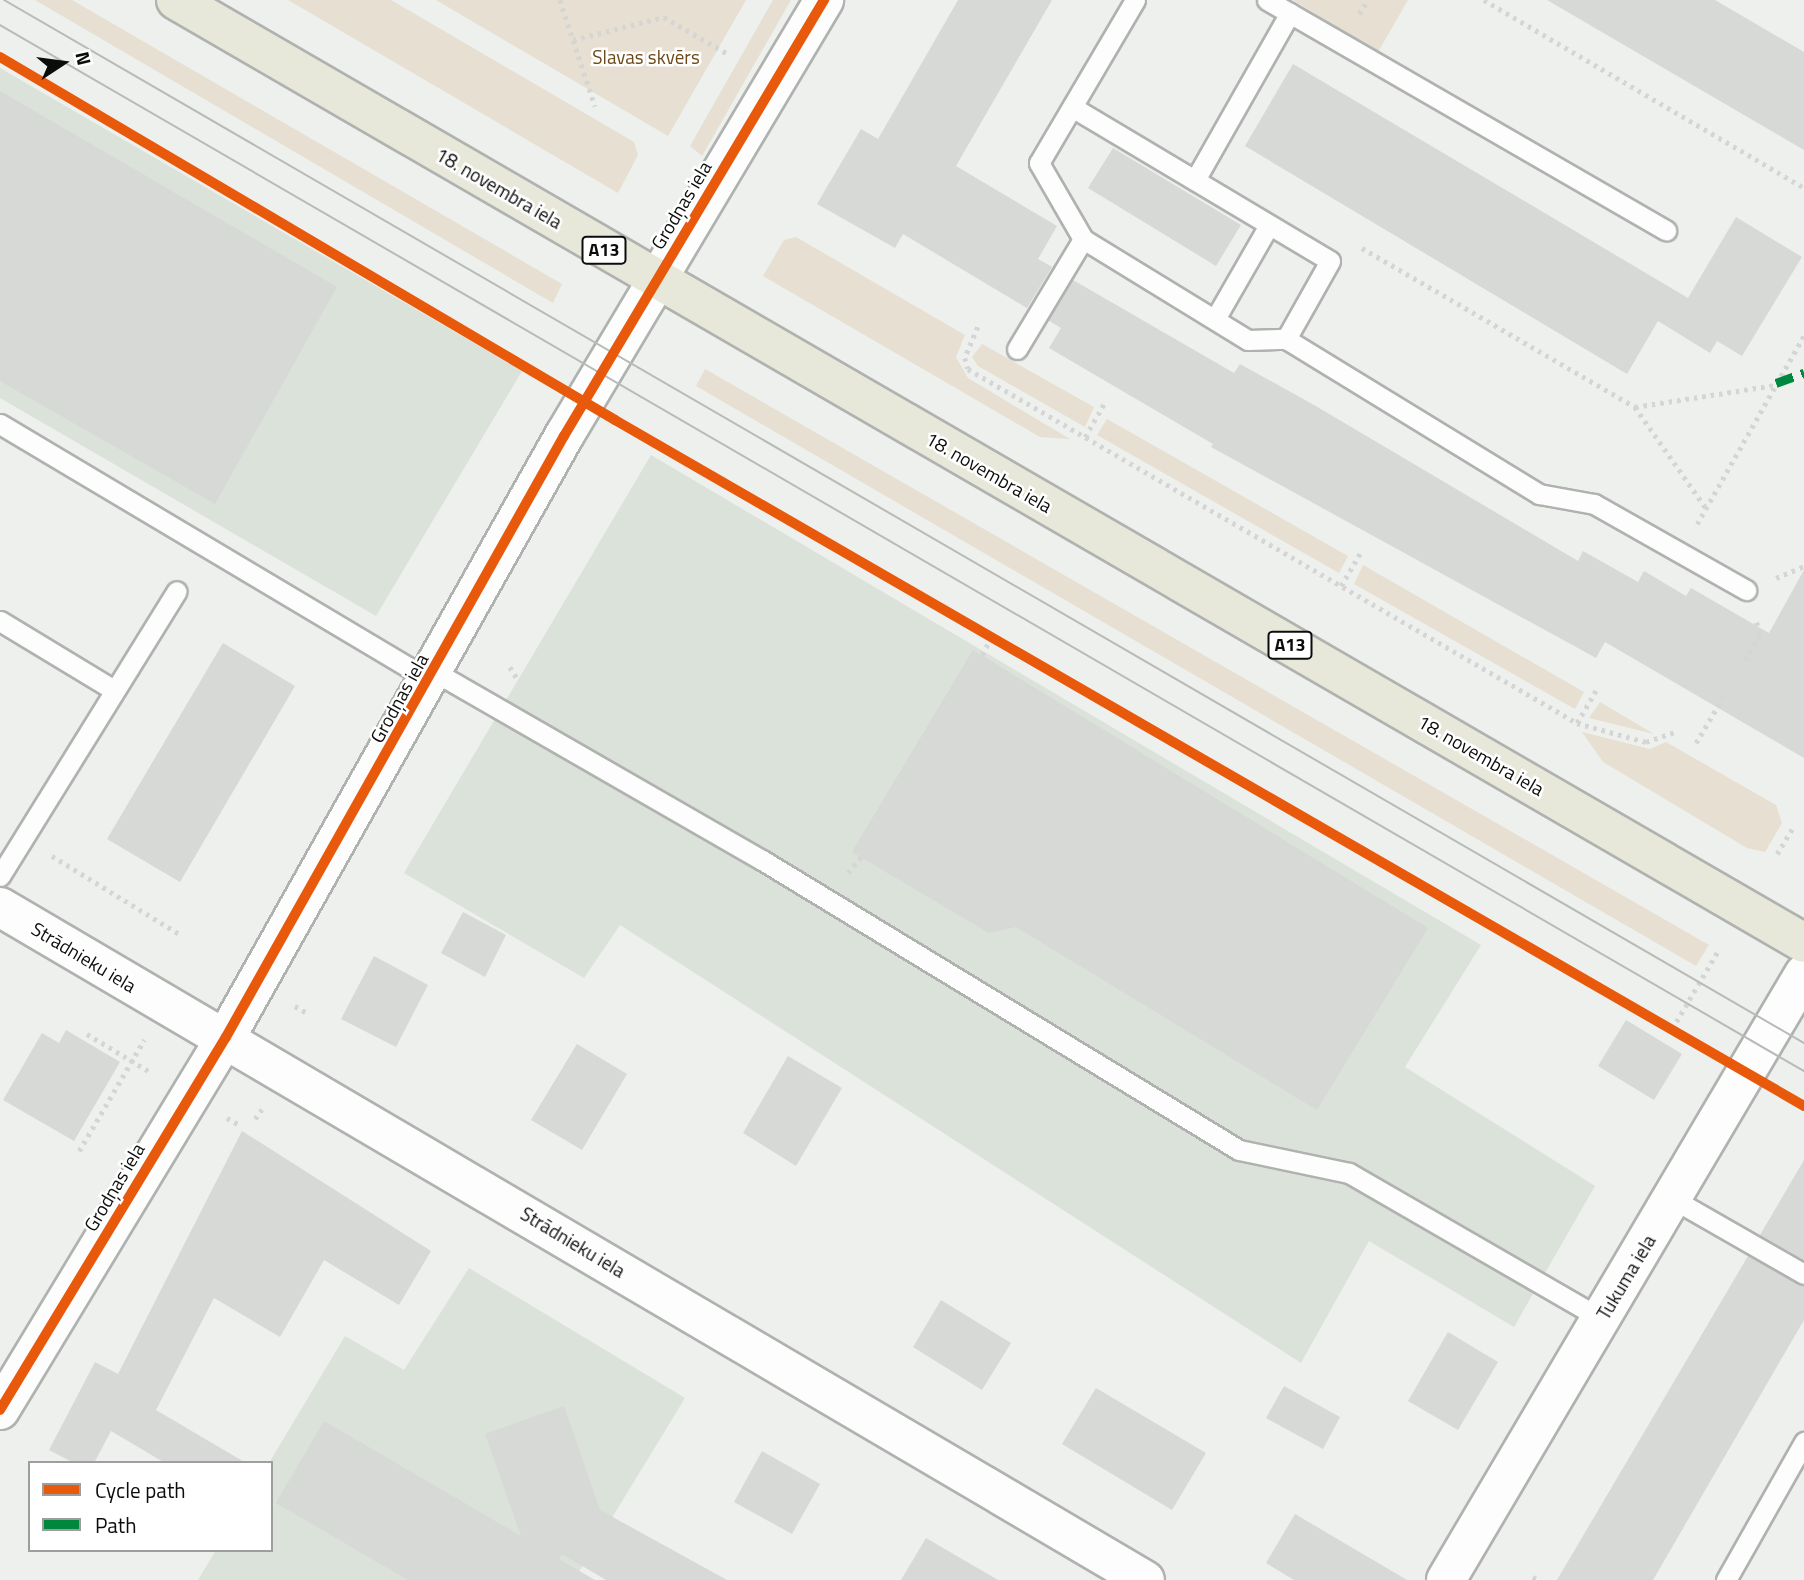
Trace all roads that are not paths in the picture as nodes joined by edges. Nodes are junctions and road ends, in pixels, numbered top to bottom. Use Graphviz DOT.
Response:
graph roads {
  1 [pos="176,0"];
  2 [pos="824,0"];
  3 [pos="1135,0"];
  4 [pos="1267,0"];
  5 [pos="1290,13"];
  6 [pos="1072,107"];
  7 [pos="1195,180"];
  8 [pos="1269,225"];
  9 [pos="1666,230"];
  10 [pos="1083,239"];
  11 [pos="656,281"];
  12 [pos="1214,319"];
  13 [pos="1286,340"];
  14 [pos="1017,349"];
  15 [pos="0,424"];
  16 [pos="1746,590"];
  17 [pos="177,592"];
  18 [pos="0,621"];
  19 [pos="432,676"];
  20 [pos="114,690"];
  21 [pos="0,876"];
  22 [pos="0,907"];
  23 [pos="1804,943"];
  24 [pos="1804,974"];
  25 [pos="226,1037"];
  26 [pos="1673,1199"];
  27 [pos="1804,1274"];
  28 [pos="1600,1318"];
  29 [pos="0,1410"];
  30 [pos="1804,1442"];
  31 [pos="1145,1580"];
  32 [pos="1447,1580"];
  33 [pos="1726,1580"];
  1 -- 11 [label="main road, 18. novembra iela / A13"];
  2 -- 11 [label="street, Grodņas iela"];
  3 -- 6 [label="lane"];
  4 -- 5 [label="lane"];
  5 -- 7 [label="lane"];
  5 -- 9 [label="lane"];
  6 -- 7 [label="lane"];
  6 -- 10 [label="lane"];
  7 -- 8 [label="lane"];
  8 -- 12 [label="lane"];
  8 -- 13 [label="lane"];
  10 -- 12 [label="lane"];
  10 -- 14 [label="lane"];
  11 -- 19 [label="street, Grodņas iela"];
  11 -- 23 [label="main road, 18. novembra iela / A13"];
  12 -- 13 [label="lane"];
  13 -- 16 [label="lane"];
  15 -- 19 [label="lane"];
  17 -- 20 [label="lane"];
  18 -- 20 [label="lane"];
  19 -- 25 [label="street, Grodņas iela"];
  19 -- 28 [label="lane"];
  20 -- 21 [label="lane"];
  22 -- 25 [label="street, Strādnieku iela"];
  24 -- 26 [label="street, Tukuma iela"];
  25 -- 29 [label="street, Grodņas iela"];
  25 -- 31 [label="street, Strādnieku iela"];
  26 -- 27 [label="lane"];
  26 -- 28 [label="street, Tukuma iela"];
  28 -- 32 [label="street, Tukuma iela"];
  30 -- 33 [label="lane"];
}
